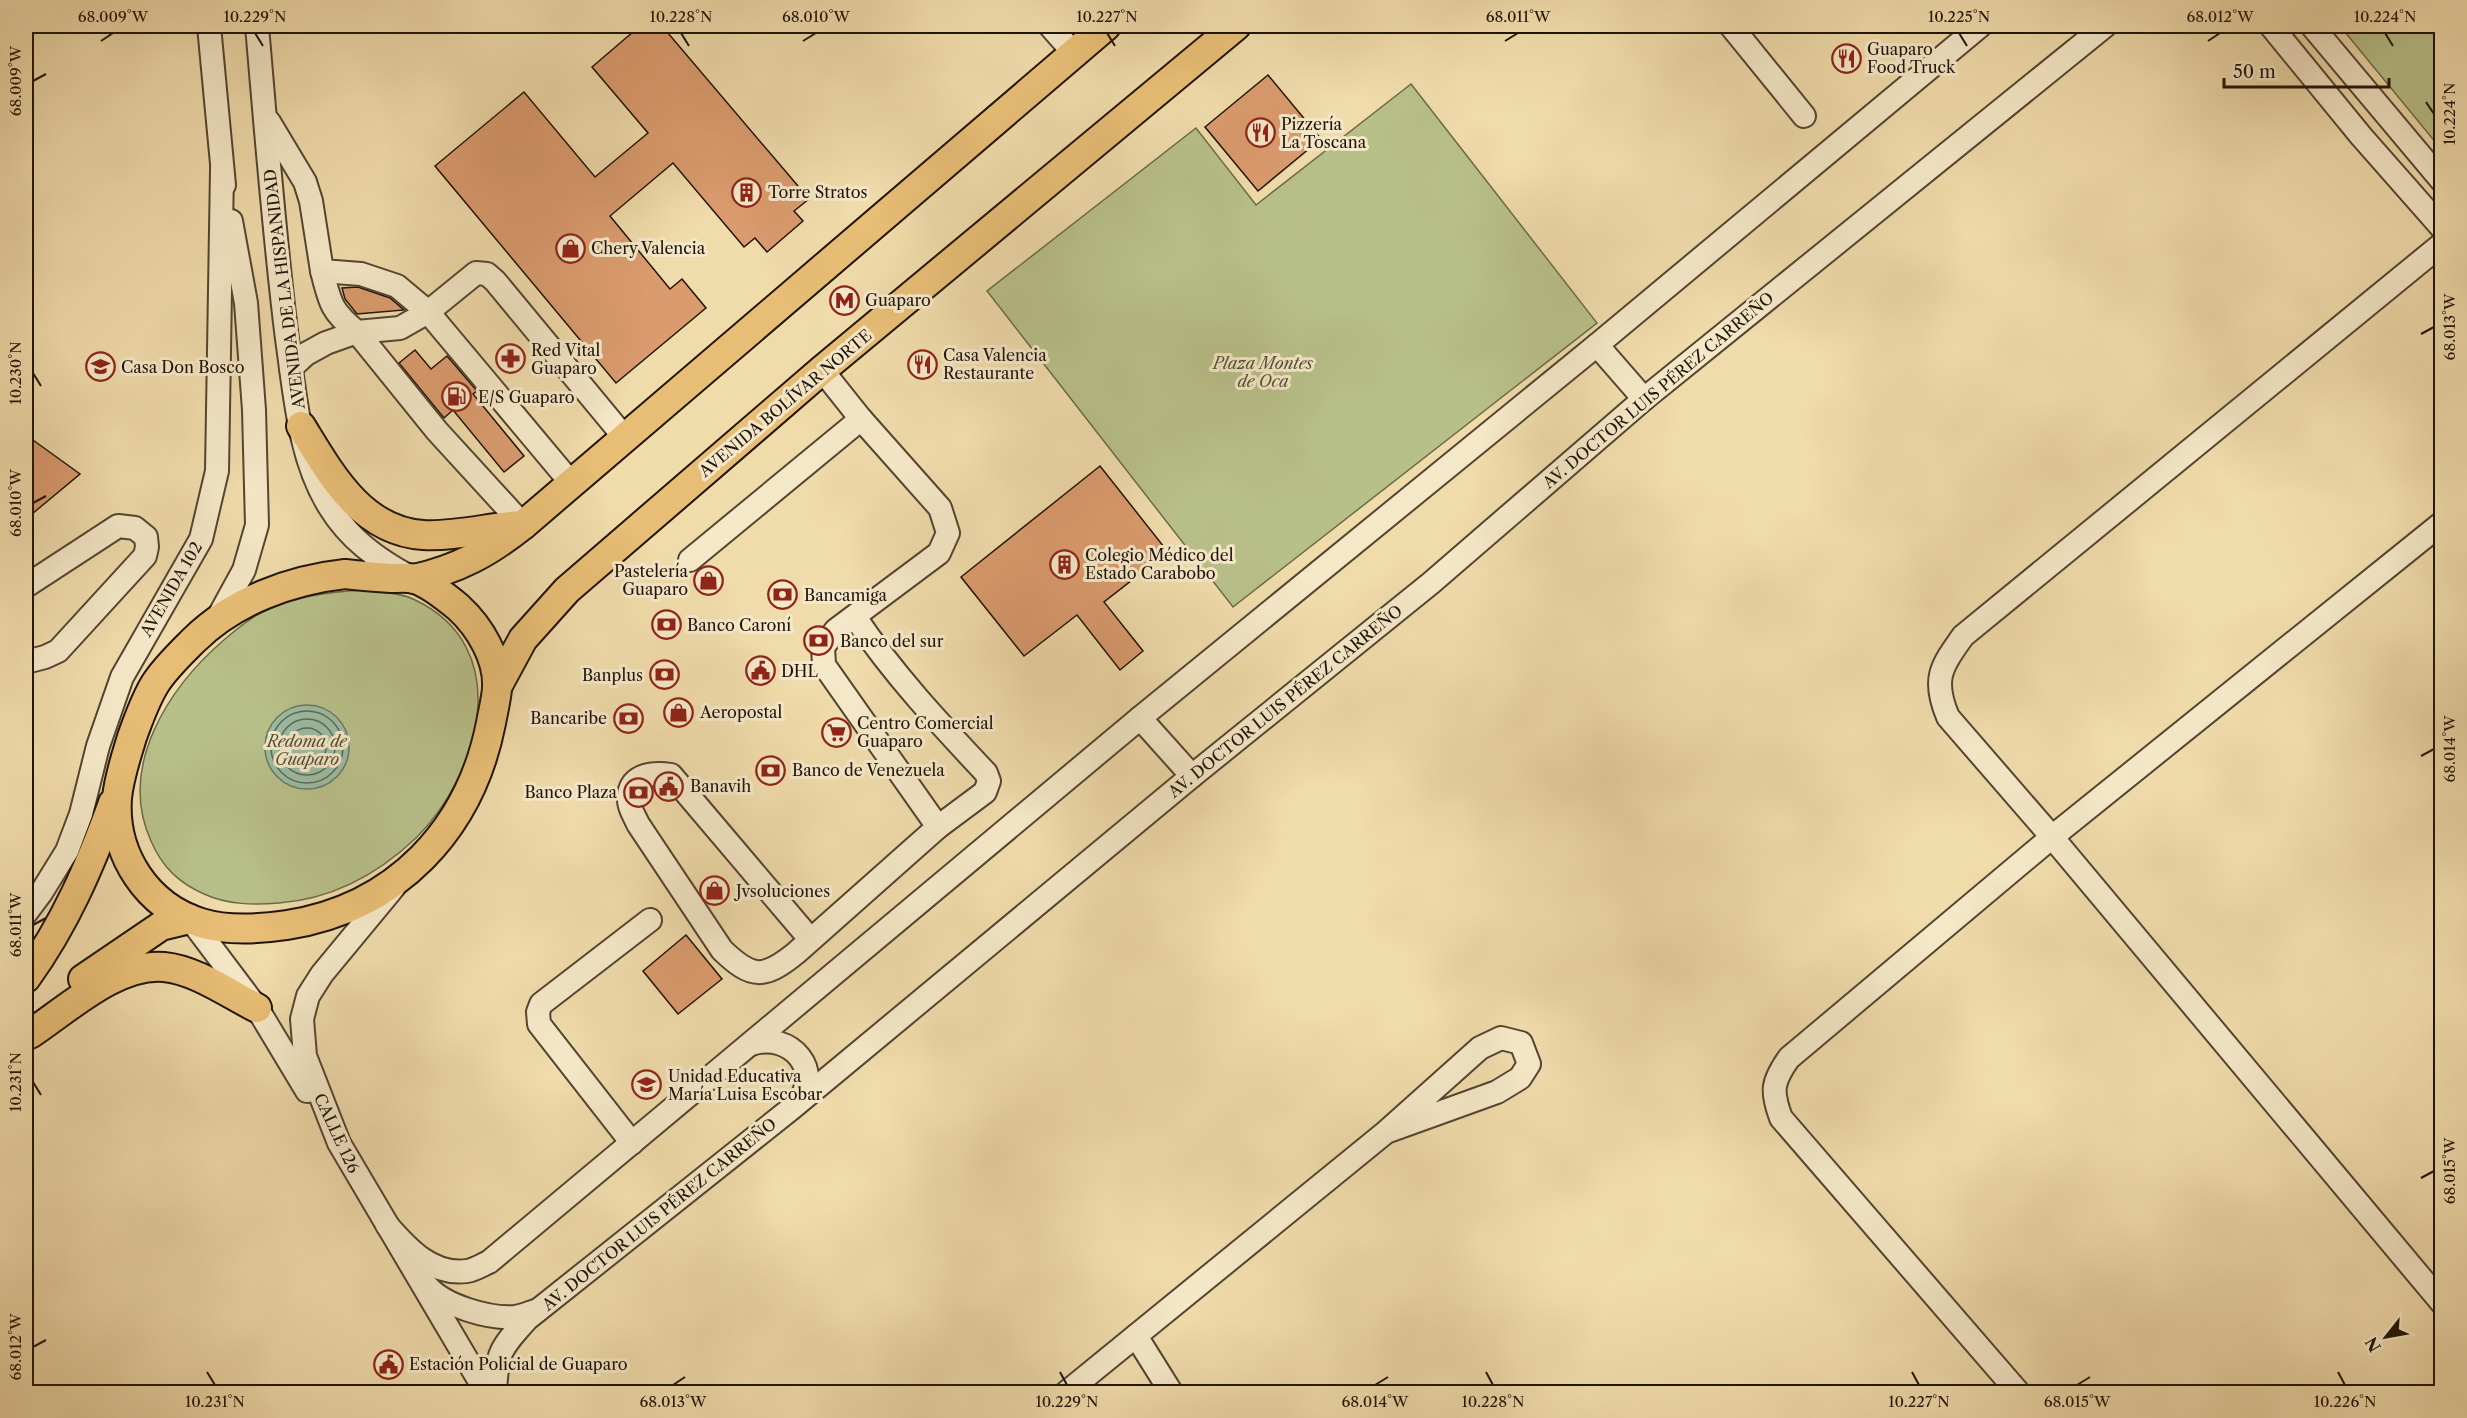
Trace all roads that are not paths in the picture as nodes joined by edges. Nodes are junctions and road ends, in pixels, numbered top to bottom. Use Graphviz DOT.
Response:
graph roads {
  1 [pos="209,26"];
  2 [pos="256,26"];
  3 [pos="1050,26"];
  4 [pos="1236,26"];
  5 [pos="1731,26"];
  6 [pos="1980,26"];
  7 [pos="2104,26"];
  8 [pos="2271,26"];
  9 [pos="2312,26"];
  10 [pos="1102,27"];
  11 [pos="1073,52"];
  12 [pos="265,114"];
  13 [pos="1804,116"];
  14 [pos="222,170"];
  15 [pos="2442,181"];
  16 [pos="2442,228"];
  17 [pos="2442,244"];
  18 [pos="322,272"];
  19 [pos="428,312"];
  20 [pos="357,332"];
  21 [pos="1596,345"];
  22 [pos="291,368"];
  23 [pos="822,370"];
  24 [pos="1644,399"];
  25 [pos="861,419"];
  26 [pos="301,426"];
  27 [pos="625,438"];
  28 [pos="572,484"];
  29 [pos="2442,523"];
  30 [pos="523,525"];
  31 [pos="690,560"];
  32 [pos="414,579"];
  33 [pos="26,586"];
  34 [pos="855,617"];
  35 [pos="215,622"];
  36 [pos="26,662"];
  37 [pos="497,687"];
  38 [pos="1140,718"];
  39 [pos="1192,776"];
  40 [pos="120,781"];
  41 [pos="938,827"];
  42 [pos="2052,837"];
  43 [pos="404,875"];
  44 [pos="26,913"];
  45 [pos="190,919"];
  46 [pos="650,920"];
  47 [pos="810,939"];
  48 [pos="26,978"];
  49 [pos="257,1008"];
  50 [pos="28,1035"];
  51 [pos="751,1044"];
  52 [pos="792,1108"];
  53 [pos="1386,1132"];
  54 [pos="339,1143"];
  55 [pos="632,1143"];
  56 [pos="387,1225"];
  57 [pos="418,1276"];
  58 [pos="2437,1288"];
  59 [pos="539,1310"];
  60 [pos="1136,1336"];
  61 [pos="486,1392"];
  62 [pos="495,1392"];
  63 [pos="1067,1392"];
  64 [pos="1171,1392"];
  65 [pos="2018,1392"];
  1 -- 14 [label="street"];
  2 -- 12 [label="street, AVENIDA DE LA HISPANIDAD"];
  3 -- 11 [label="street"];
  4 -- 23 [label="main road, AVENIDA BOLÍVAR NORTE"];
  5 -- 13 [label="street"];
  6 -- 21 [label="street"];
  7 -- 24 [label="street, AV. DOCTOR LUIS PÉREZ CARREÑO"];
  8 -- 16 [label="street"];
  9 -- 15 [label="street"];
  10 -- 11 [label="main road"];
  11 -- 27 [label="main road"];
  12 -- 18 [label="street"];
  12 -- 22 [label="street, AVENIDA DE LA HISPANIDAD"];
  14 -- 35 [label="street"];
  14 -- 44 [label="street, AVENIDA 102"];
  17 -- 42 [label="street"];
  18 -- 19 [label="street"];
  18 -- 20 [label="street"];
  19 -- 20 [label="street"];
  19 -- 27 [label="street"];
  19 -- 28 [label="street"];
  20 -- 22 [label="street"];
  20 -- 30 [label="street"];
  21 -- 24 [label="street"];
  21 -- 38 [label="street"];
  22 -- 26 [label="street, AVENIDA DE LA HISPANIDAD"];
  23 -- 25 [label="street"];
  23 -- 37 [label="main road, AVENIDA BOLÍVAR NORTE"];
  24 -- 39 [label="street, AV. DOCTOR LUIS PÉREZ CARREÑO"];
  25 -- 31 [label="street"];
  25 -- 34 [label="street"];
  26 -- 30 [label="main road"];
  26 -- 32 [label="street, AVENIDA DE LA HISPANIDAD"];
  27 -- 28 [label="main road"];
  28 -- 30 [label="main road"];
  29 -- 42 [label="street"];
  30 -- 32 [label="main road"];
  32 -- 35 [label="main road"];
  32 -- 37 [label="main road"];
  33 -- 36 [label="street"];
  34 -- 41 [label="street"];
  34 -- 41 [label="street"];
  35 -- 40 [label="main road"];
  37 -- 43 [label="main road"];
  38 -- 39 [label="street"];
  38 -- 51 [label="street"];
  39 -- 52 [label="street, AV. DOCTOR LUIS PÉREZ CARREÑO"];
  40 -- 45 [label="main road"];
  40 -- 48 [label="main road"];
  41 -- 47 [label="street"];
  42 -- 58 [label="street"];
  42 -- 65 [label="street"];
  43 -- 45 [label="main road"];
  43 -- 54 [label="street, CALLE 126"];
  45 -- 49 [label="street"];
  45 -- 50 [label="main road"];
  46 -- 55 [label="street"];
  47 -- 47 [label="street"];
  49 -- 50 [label="main road"];
  49 -- 54 [label="street"];
  51 -- 52 [label="street"];
  51 -- 55 [label="street"];
  52 -- 59 [label="street, AV. DOCTOR LUIS PÉREZ CARREÑO"];
  53 -- 53 [label="street"];
  53 -- 60 [label="street"];
  54 -- 56 [label="street, CALLE 126"];
  55 -- 56 [label="street"];
  56 -- 57 [label="street, CALLE 126"];
  57 -- 59 [label="street"];
  57 -- 61 [label="street, CALLE 126"];
  59 -- 62 [label="street, AV. DOCTOR LUIS PÉREZ CARREÑO"];
  60 -- 63 [label="street"];
  60 -- 64 [label="street"];
}
